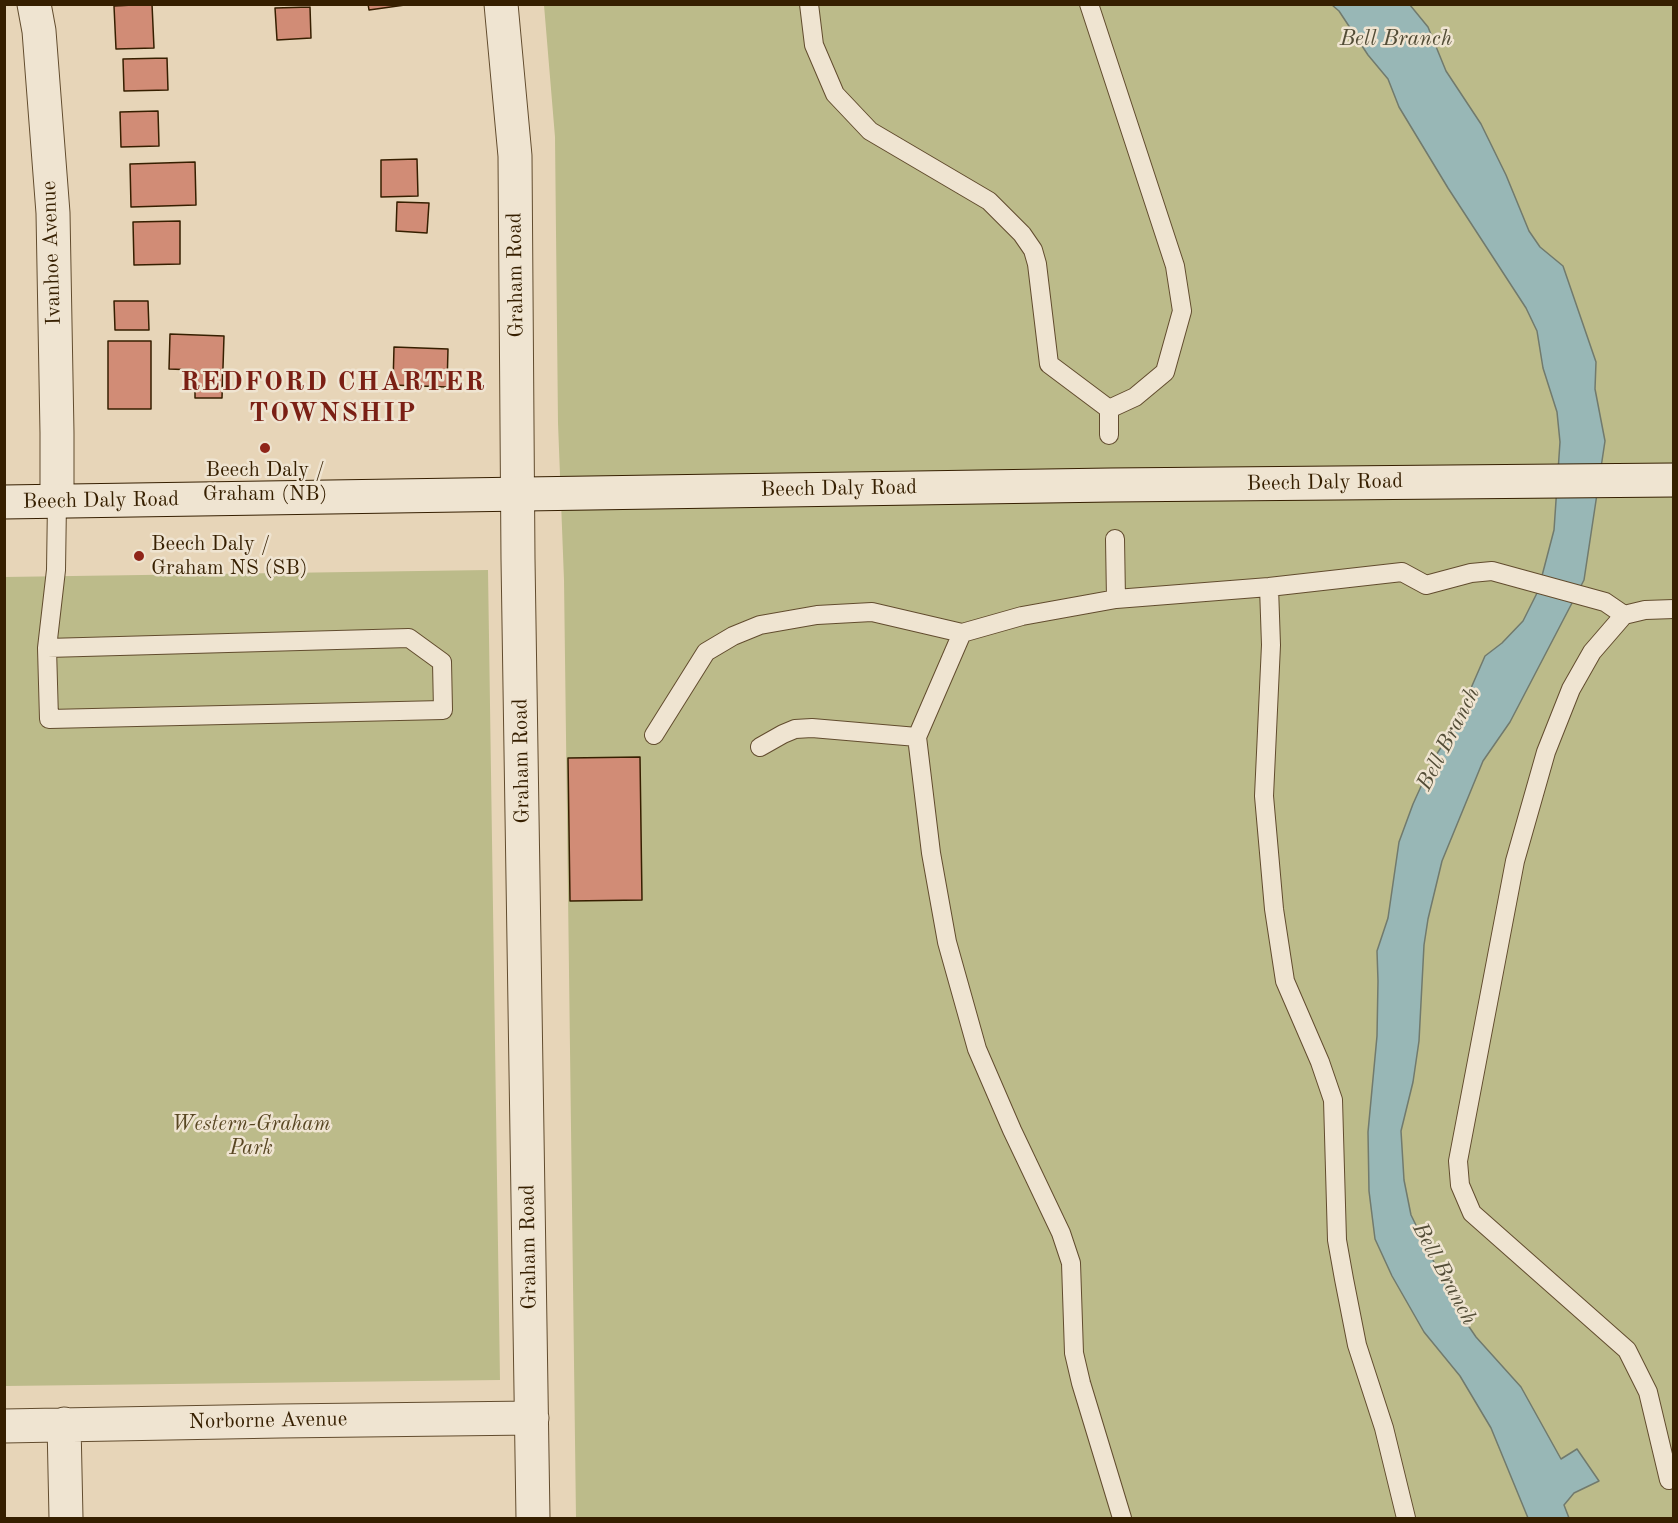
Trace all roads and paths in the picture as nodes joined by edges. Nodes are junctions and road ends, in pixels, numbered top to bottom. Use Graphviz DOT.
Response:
graph roads {
  1 [pos="34,4"];
  2 [pos="501,4"];
  3 [pos="809,4"];
  4 [pos="1089,4"];
  5 [pos="1109,409"];
  6 [pos="1109,435"];
  7 [pos="1673,480"];
  8 [pos="519,494"];
  9 [pos="4,502"];
  10 [pos="57,502"];
  11 [pos="1115,539"];
  12 [pos="1269,587"];
  13 [pos="1116,598"];
  14 [pos="1674,609"];
  15 [pos="1624,615"];
  16 [pos="962,633"];
  17 [pos="47,648"];
  18 [pos="654,735"];
  19 [pos="917,737"];
  20 [pos="760,747"];
  21 [pos="532,1418"];
  22 [pos="64,1425"];
  23 [pos="4,1426"];
  24 [pos="1669,1480"];
  25 [pos="66,1518"];
  26 [pos="533,1518"];
  27 [pos="1122,1518"];
  28 [pos="1406,1518"];
  1 -- 10 [label="street, Ivanhoe Avenue"];
  2 -- 8 [label="street, Graham Road"];
  3 -- 5 [label="lane"];
  4 -- 5 [label="lane"];
  5 -- 6 [label="lane"];
  7 -- 8 [label="street, Beech Daly Road"];
  8 -- 10 [label="street, Beech Daly Road"];
  8 -- 21 [label="street, Graham Road"];
  9 -- 10 [label="street, Beech Daly Road"];
  10 -- 17 [label="lane"];
  11 -- 13 [label="lane"];
  12 -- 13 [label="lane"];
  12 -- 15 [label="lane"];
  12 -- 28 [label="lane"];
  13 -- 16 [label="lane"];
  14 -- 15 [label="lane"];
  15 -- 24 [label="lane"];
  16 -- 18 [label="lane"];
  16 -- 19 [label="lane"];
  17 -- 17 [label="lane"];
  19 -- 20 [label="lane"];
  19 -- 27 [label="lane"];
  21 -- 22 [label="street, Norborne Avenue"];
  21 -- 26 [label="street, Graham Road"];
  22 -- 23 [label="street, Norborne Avenue"];
  22 -- 25 [label="street"];
}
